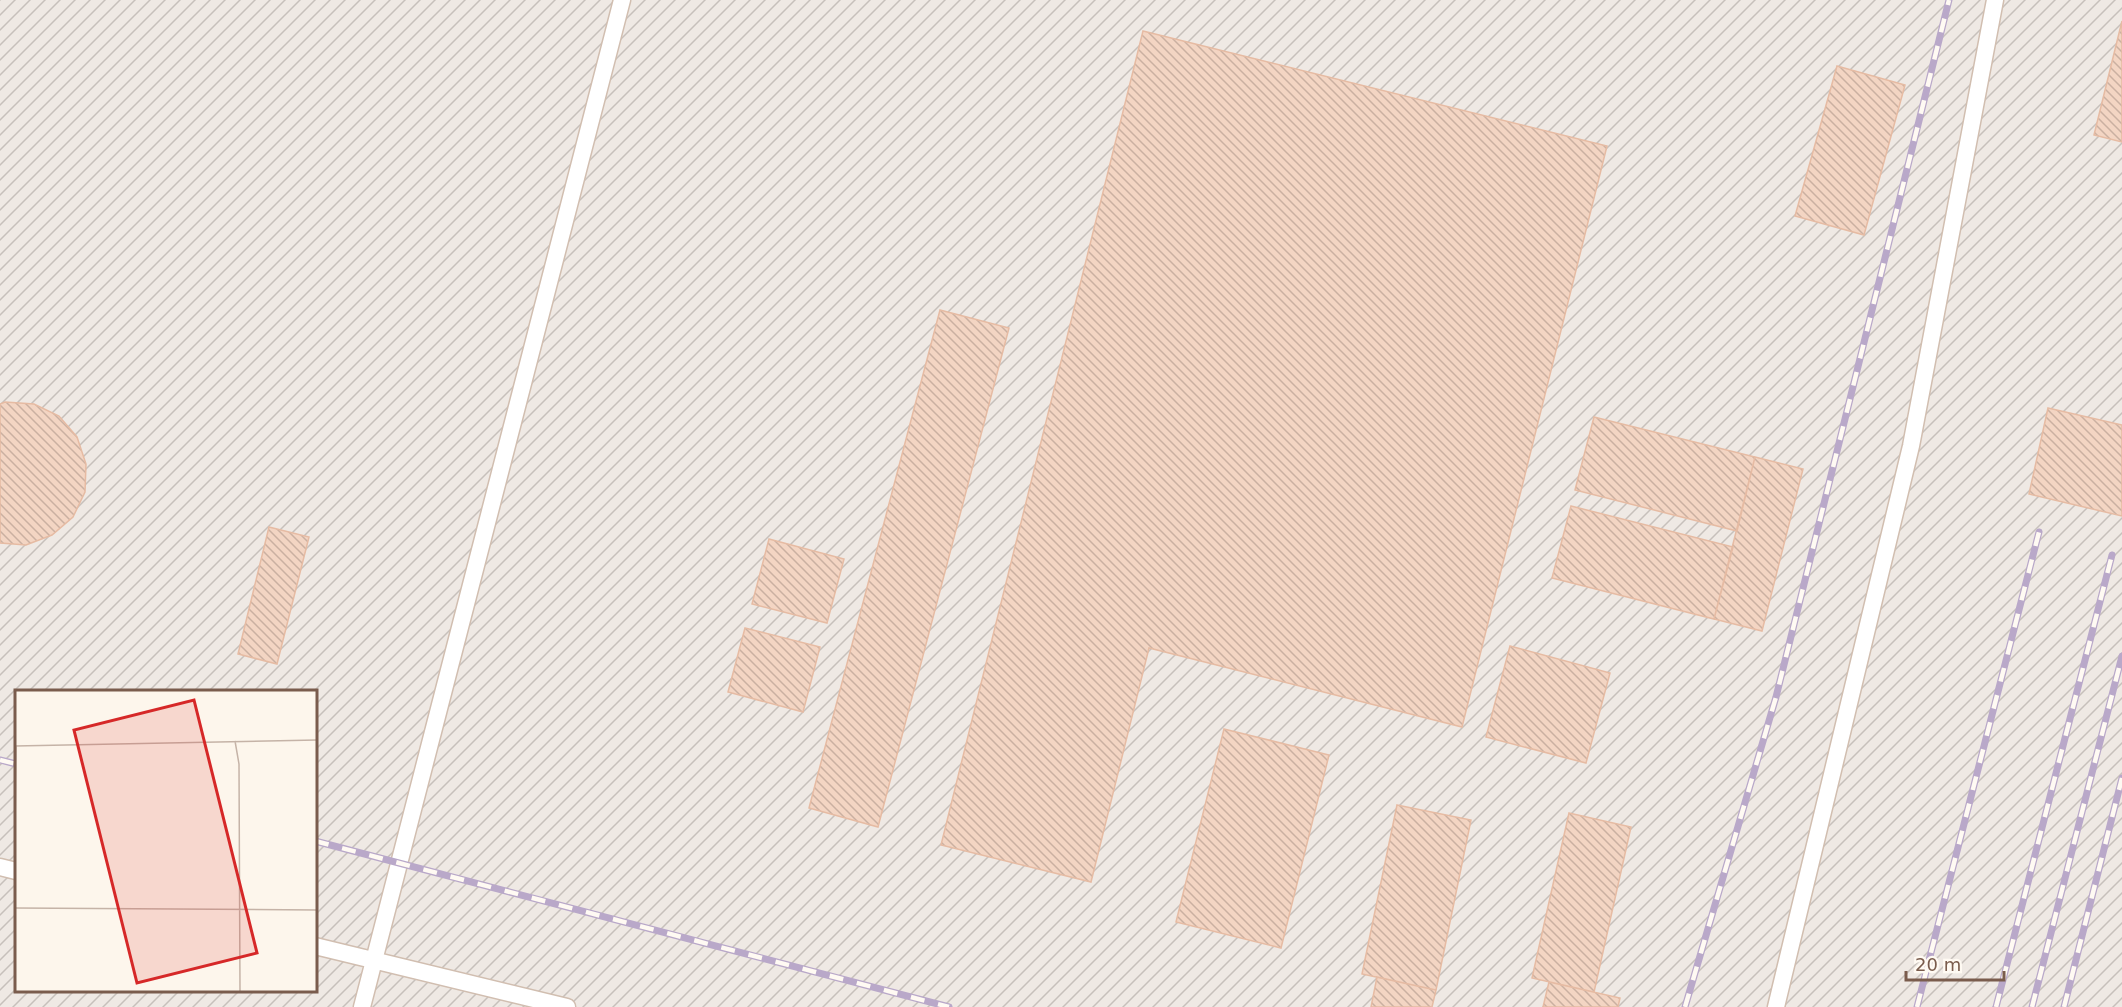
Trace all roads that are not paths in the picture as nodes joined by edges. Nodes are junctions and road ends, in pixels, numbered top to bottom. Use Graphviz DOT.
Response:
graph roads {
  1 [pos="622,0"];
  2 [pos="1995,0"];
  3 [pos="0,867"];
  4 [pos="15,871"];
  5 [pos="316,946"];
  6 [pos="374,960"];
  7 [pos="362,1007"];
  8 [pos="567,1007"];
  9 [pos="1776,1007"];
  1 -- 6 [label="lane"];
  2 -- 9 [label="lane"];
  3 -- 4 [label="lane"];
  5 -- 6 [label="lane"];
  6 -- 7 [label="lane"];
  6 -- 8 [label="lane"];
}
